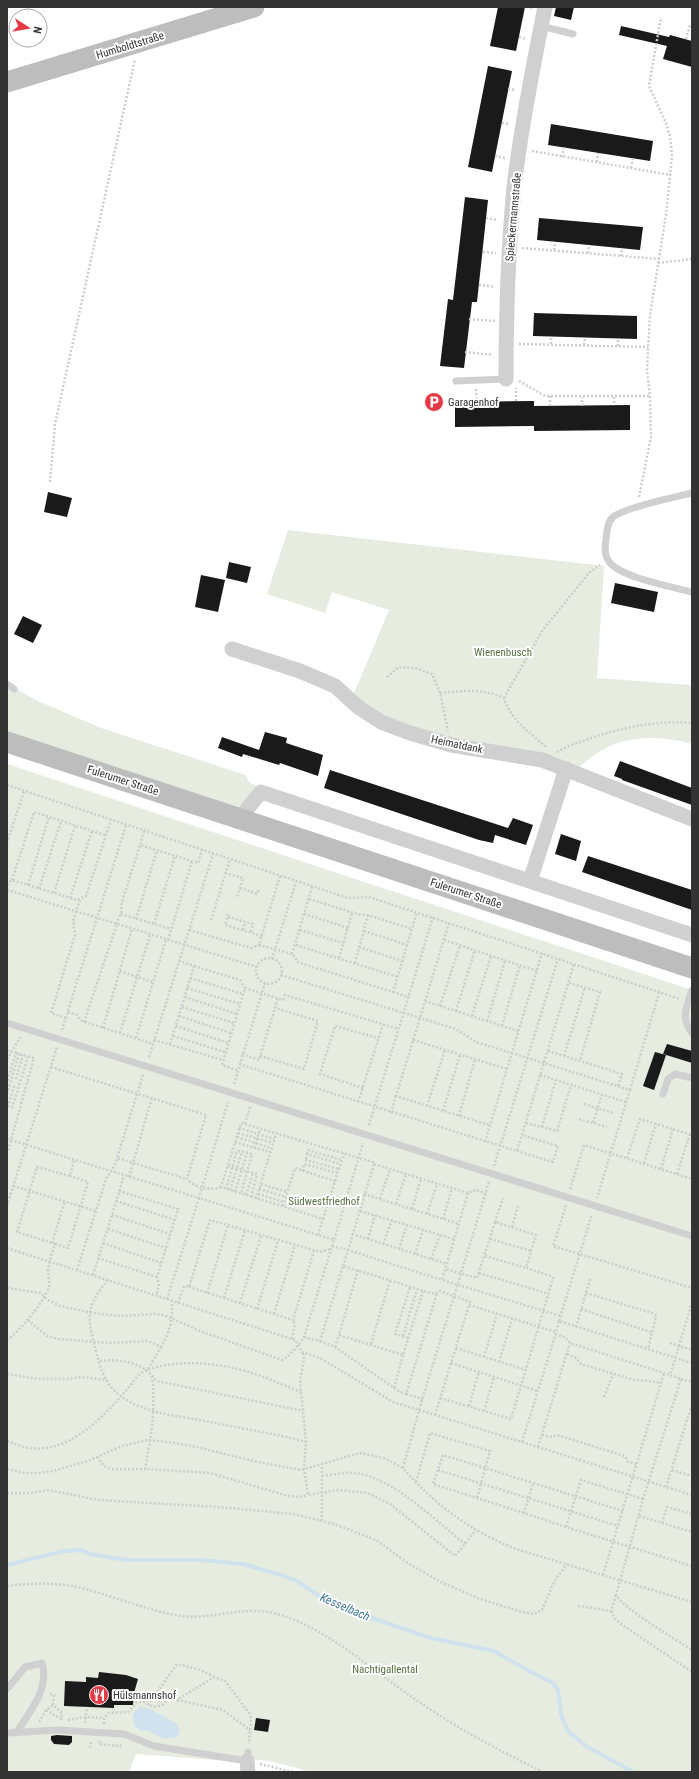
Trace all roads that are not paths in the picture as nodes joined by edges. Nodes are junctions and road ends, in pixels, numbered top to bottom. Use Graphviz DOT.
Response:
graph roads {
  1 [pos="254,7"];
  2 [pos="545,7"];
  3 [pos="541,26"];
  4 [pos="573,34"];
  5 [pos="7,82"];
  6 [pos="506,379"];
  7 [pos="456,381"];
  8 [pos="692,493"];
  9 [pos="692,592"];
  10 [pos="232,648"];
  11 [pos="7,684"];
  12 [pos="14,688"];
  13 [pos="7,742"];
  14 [pos="566,768"];
  15 [pos="239,819"];
  16 [pos="692,819"];
  17 [pos="530,881"];
  18 [pos="692,935"];
  19 [pos="692,968"];
  20 [pos="692,990"];
  21 [pos="7,1023"];
  22 [pos="692,1033"];
  23 [pos="692,1078"];
  24 [pos="663,1094"];
  25 [pos="692,1236"];
  26 [pos="7,1689"];
  27 [pos="7,1733"];
  28 [pos="16,1733"];
  29 [pos="248,1762"];
  1 -- 5 [label="main road, Humboldtstraße"];
  2 -- 3 [label="street, Spieckermannstraße"];
  3 -- 4 [label="lane"];
  3 -- 6 [label="street, Spieckermannstraße"];
  6 -- 7 [label="lane, Spieckermannstraße"];
  8 -- 9 [label="lane"];
  10 -- 14 [label="street, Heimatdank"];
  11 -- 12 [label="lane"];
  13 -- 15 [label="main road, Fulerumer Straße"];
  14 -- 16 [label="street, Heimatdank"];
  14 -- 17 [label="street"];
  15 -- 17 [label="street"];
  15 -- 19 [label="main road, Fulerumer Straße"];
  17 -- 18 [label="street"];
  20 -- 22 [label="lane"];
  21 -- 25 [label="lane"];
  23 -- 24 [label="lane"];
  26 -- 28 [label="lane"];
  27 -- 28 [label="lane"];
  28 -- 29 [label="lane"];
}
